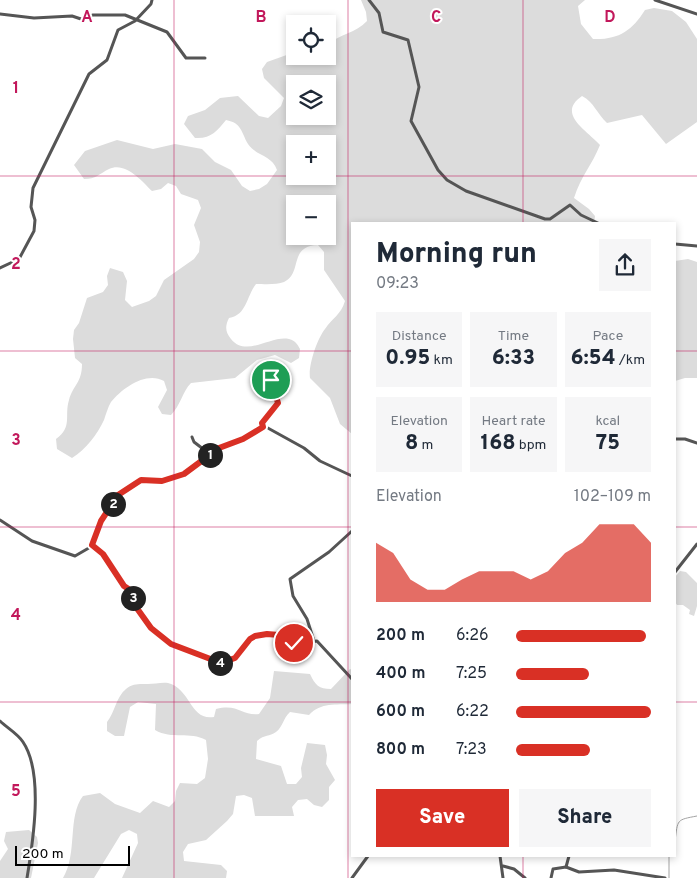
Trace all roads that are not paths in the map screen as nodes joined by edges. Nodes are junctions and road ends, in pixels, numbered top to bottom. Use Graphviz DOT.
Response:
graph roads {
  1 [pos="152,0"];
  2 [pos="369,0"];
  3 [pos="655,0"];
  4 [pos="0,14"];
  5 [pos="697,14"];
  6 [pos="135,20"];
  7 [pos="205,58"];
  8 [pos="596,222"];
  9 [pos="676,244"];
  10 [pos="697,246"];
  11 [pos="0,268"];
  12 [pos="272,362"];
  13 [pos="258,379"];
  14 [pos="273,384"];
  15 [pos="263,427"];
  16 [pos="192,437"];
  17 [pos="676,439"];
  18 [pos="697,444"];
  19 [pos="211,455"];
  20 [pos="351,476"];
  21 [pos="0,520"];
  22 [pos="351,531"];
  23 [pos="697,544"];
  24 [pos="92,545"];
  25 [pos="676,571"];
  26 [pos="314,640"];
  27 [pos="351,678"];
  28 [pos="0,721"];
  29 [pos="367,857"];
  30 [pos="500,857"];
  31 [pos="569,857"];
  32 [pos="503,866"];
  33 [pos="566,867"];
  34 [pos="26,878"];
  35 [pos="352,878"];
  36 [pos="503,878"];
  37 [pos="525,878"];
  38 [pos="552,878"];
  39 [pos="665,878"];
  1 -- 6 [label="street"];
  2 -- 8 [label="street"];
  3 -- 5 [label="street"];
  4 -- 6 [label="street"];
  6 -- 7 [label="street"];
  6 -- 11 [label="street"];
  9 -- 10 [label="street"];
  12 -- 14 [label="street"];
  13 -- 14 [label="street"];
  14 -- 15 [label="street"];
  15 -- 19 [label="street"];
  15 -- 20 [label="street"];
  16 -- 19 [label="street"];
  17 -- 18 [label="street"];
  19 -- 24 [label="street"];
  21 -- 24 [label="street"];
  22 -- 26 [label="street"];
  23 -- 25 [label="street"];
  24 -- 26 [label="street"];
  26 -- 27 [label="street"];
  28 -- 34 [label="street"];
  29 -- 35 [label="street"];
  30 -- 32 [label="street"];
  31 -- 33 [label="street"];
  32 -- 36 [label="street"];
  32 -- 37 [label="street"];
  33 -- 38 [label="street"];
  33 -- 39 [label="street"];
}
